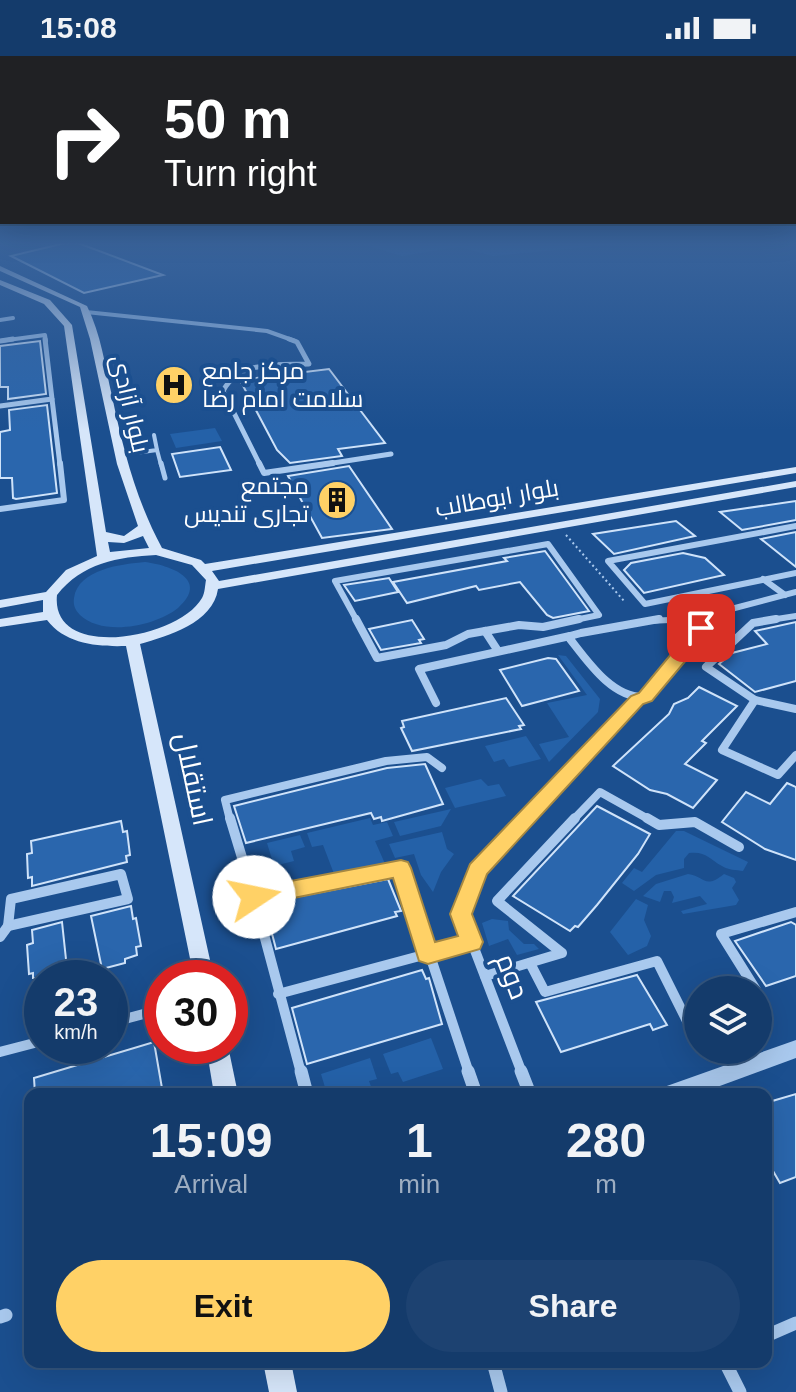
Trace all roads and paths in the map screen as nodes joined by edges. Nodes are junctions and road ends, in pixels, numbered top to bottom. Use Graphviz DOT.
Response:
graph roads {
  1 [pos="50,305"];
  2 [pos="82,305"];
  3 [pos="86,312"];
  4 [pos="13,318"];
  5 [pos="0,320"];
  6 [pos="0,341"];
  7 [pos="52,399"];
  8 [pos="0,406"];
  9 [pos="154,435"];
  10 [pos="157,450"];
  11 [pos="391,454"];
  12 [pos="121,455"];
  13 [pos="796,470"];
  14 [pos="165,478"];
  15 [pos="796,484"];
  16 [pos="0,509"];
  17 [pos="558,526"];
  18 [pos="796,526"];
  19 [pos="143,528"];
  20 [pos="102,535"];
  21 [pos="157,551"];
  22 [pos="104,557"];
  23 [pos="204,568"];
  24 [pos="796,573"];
  25 [pos="763,579"];
  26 [pos="213,586"];
  27 [pos="796,592"];
  28 [pos="50,595"];
  29 [pos="785,595"];
  30 [pos="0,604"];
  31 [pos="50,615"];
  32 [pos="796,616"];
  33 [pos="693,619"];
  34 [pos="0,623"];
  35 [pos="643,623"];
  36 [pos="485,631"];
  37 [pos="570,636"];
  38 [pos="132,641"];
  39 [pos="498,651"];
  40 [pos="637,700"];
  41 [pos="755,700"];
  42 [pos="436,703"];
  43 [pos="796,709"];
  44 [pos="796,755"];
  45 [pos="442,768"];
  46 [pos="739,847"];
  47 [pos="254,897"];
  48 [pos="796,912"];
  49 [pos="8,926"];
  50 [pos="0,937"];
  51 [pos="472,942"];
  52 [pos="428,954"];
  53 [pos="200,960"];
  54 [pos="530,963"];
  55 [pos="485,976"];
  56 [pos="747,976"];
  57 [pos="278,994"];
  58 [pos="684,1015"];
  59 [pos="24,1046"];
  60 [pos="796,1049"];
  61 [pos="0,1052"];
  62 [pos="220,1064"];
  63 [pos="225,1088"];
  64 [pos="305,1088"];
  65 [pos="474,1088"];
  66 [pos="528,1088"];
  67 [pos="688,1088"];
  68 [pos="796,1323"];
  69 [pos="772,1333"];
  70 [pos="278,1368"];
  71 [pos="495,1368"];
  72 [pos="728,1368"];
  73 [pos="283,1392"];
  74 [pos="501,1392"];
  75 [pos="740,1392"];
  1 -- 20 [label="main road, بلوار آزادی"];
  2 -- 3 [label="main road"];
  3 -- 11 [label="street"];
  3 -- 12 [label="main road, بلوار آزادی"];
  4 -- 5 [label="street"];
  6 -- 7 [label="street"];
  7 -- 8 [label="street"];
  7 -- 16 [label="street"];
  9 -- 10 [label="lane"];
  10 -- 12 [label="lane"];
  10 -- 14 [label="lane"];
  12 -- 19 [label="main road, بلوار آزادی"];
  13 -- 23 [label="main road, بلوار ابوطالب"];
  15 -- 17 [label="main road, بلوار ابوطالب"];
  17 -- 26 [label="main road, بلوار ابوطالب"];
  17 -- 35 [label="path"];
  18 -- 25 [label="street"];
  19 -- 20 [label="main road"];
  19 -- 21 [label="main road, بلوار آزادی"];
  20 -- 22 [label="main road, بلوار آزادی"];
  21 -- 22 [label="main road"];
  21 -- 23 [label="main road"];
  22 -- 28 [label="main road"];
  23 -- 26 [label="main road"];
  24 -- 25 [label="street"];
  25 -- 29 [label="street"];
  26 -- 38 [label="main road"];
  27 -- 29 [label="street"];
  28 -- 30 [label="main road"];
  28 -- 31 [label="main road"];
  29 -- 33 [label="street"];
  31 -- 34 [label="main road"];
  31 -- 38 [label="main road"];
  32 -- 41 [label="street"];
  33 -- 35 [label="street"];
  33 -- 40 [label="street, دوم"];
  35 -- 37 [label="street"];
  36 -- 36 [label="street"];
  36 -- 39 [label="street"];
  37 -- 39 [label="street"];
  37 -- 40 [label="street"];
  38 -- 53 [label="main road, استقلال"];
  39 -- 42 [label="street"];
  40 -- 51 [label="street, دوم"];
  41 -- 43 [label="street"];
  41 -- 44 [label="street"];
  45 -- 47 [label="street"];
  46 -- 54 [label="street"];
  47 -- 52 [label="street"];
  47 -- 57 [label="street"];
  48 -- 56 [label="street"];
  49 -- 49 [label="street"];
  49 -- 50 [label="street"];
  51 -- 52 [label="street"];
  51 -- 55 [label="street, دوم"];
  52 -- 57 [label="street"];
  52 -- 65 [label="street"];
  54 -- 55 [label="street"];
  54 -- 58 [label="street"];
  55 -- 66 [label="street, دوم"];
  57 -- 64 [label="street"];
  59 -- 61 [label="street"];
  60 -- 67 [label="street"];
  62 -- 63 [label="main road"];
  68 -- 69 [label="street"];
  70 -- 73 [label="main road"];
  71 -- 74 [label="street"];
  72 -- 75 [label="street"];
}
